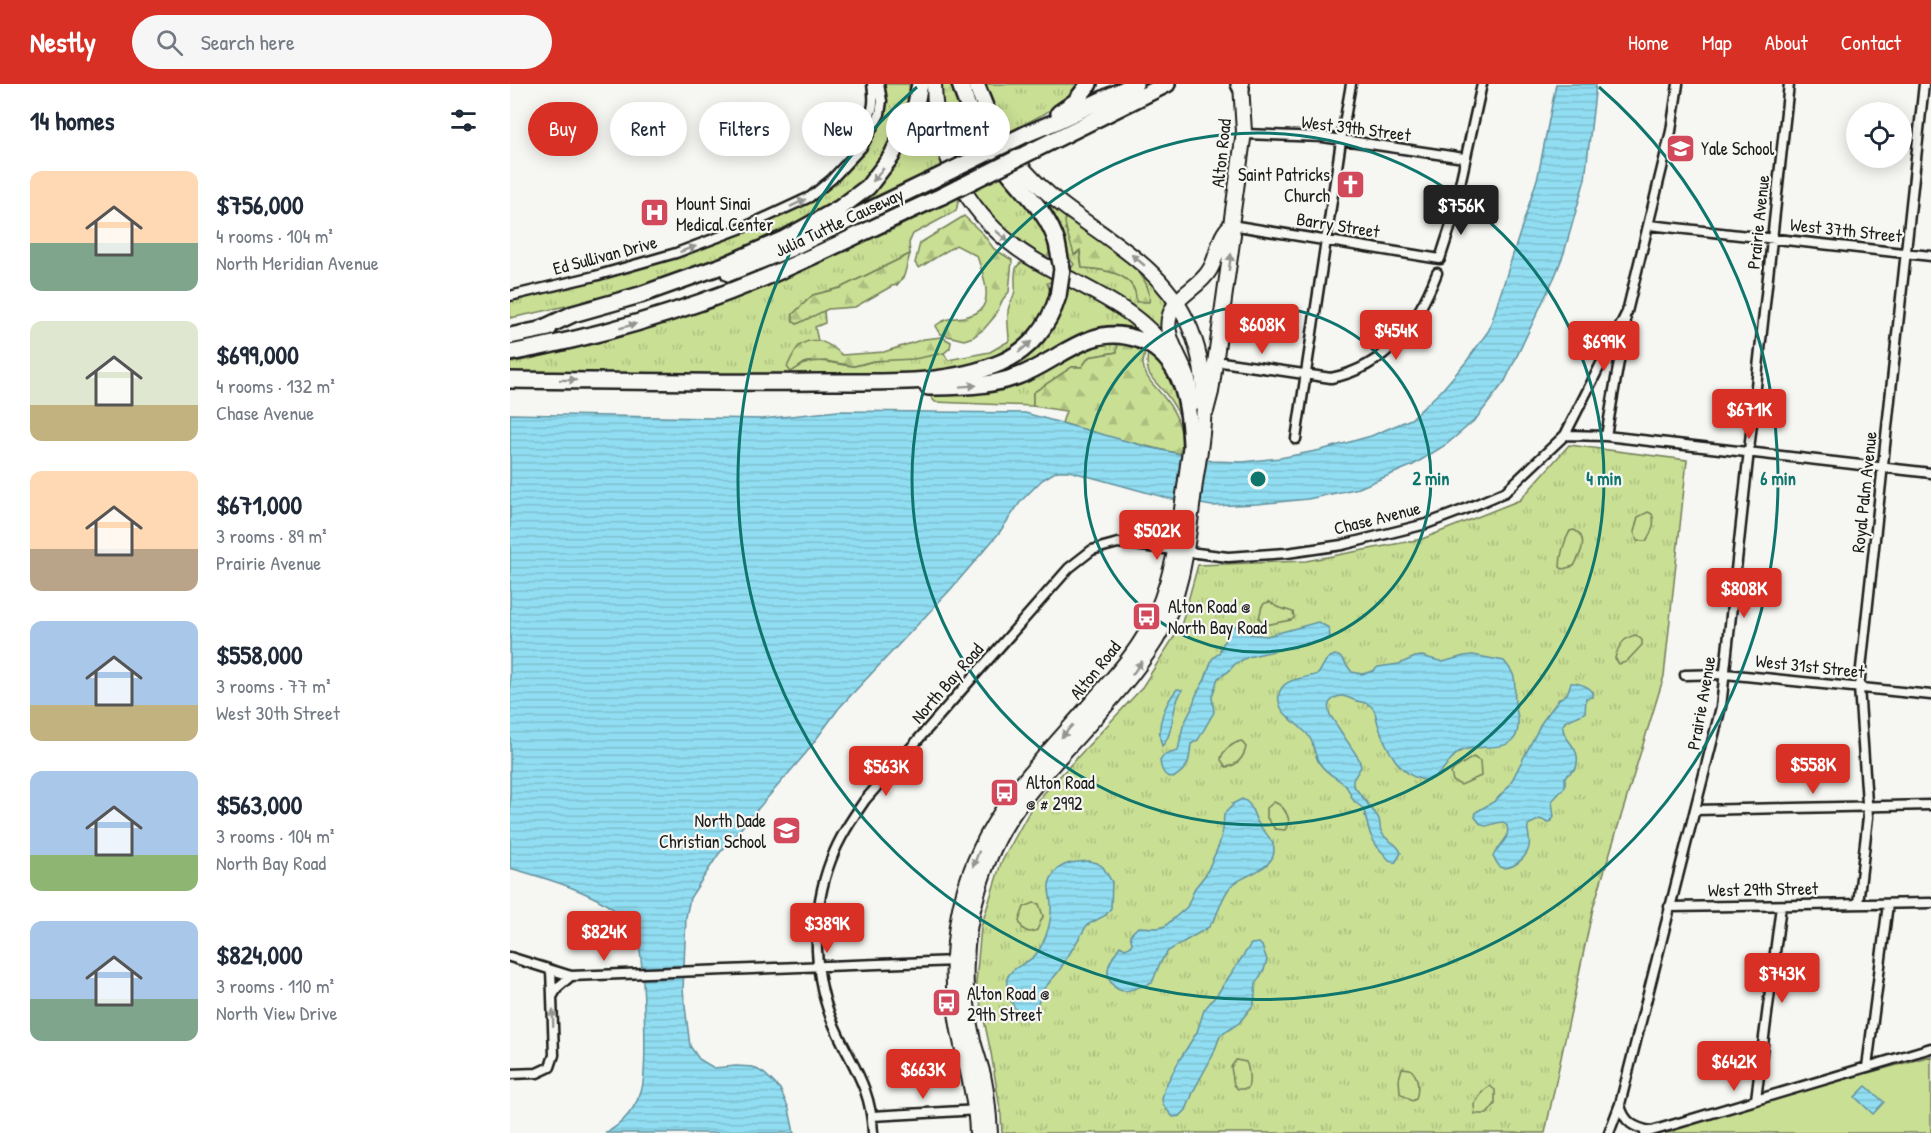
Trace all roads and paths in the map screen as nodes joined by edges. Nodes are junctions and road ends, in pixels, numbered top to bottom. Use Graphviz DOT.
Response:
graph roads {
  1 [pos="872,84"];
  2 [pos="879,84"];
  3 [pos="912,84"];
  4 [pos="920,84"];
  5 [pos="934,84"];
  6 [pos="960,84"];
  7 [pos="971,84"];
  8 [pos="976,84"];
  9 [pos="1089,84"];
  10 [pos="1135,84"];
  11 [pos="1167,84"];
  12 [pos="1351,84"];
  13 [pos="1482,84"];
  14 [pos="1678,84"];
  15 [pos="1789,84"];
  16 [pos="1924,84"];
  17 [pos="1240,85"];
  18 [pos="873,102"];
  19 [pos="912,102"];
  20 [pos="916,102"];
  21 [pos="978,102"];
  22 [pos="983,102"];
  23 [pos="1028,133"];
  24 [pos="1244,134"];
  25 [pos="1341,141"];
  26 [pos="1010,152"];
  27 [pos="891,156"];
  28 [pos="1464,158"];
  29 [pos="1231,225"];
  30 [pos="1649,225"];
  31 [pos="1773,238"];
  32 [pos="1326,239"];
  33 [pos="1906,253"];
  34 [pos="1931,256"];
  35 [pos="1437,273"];
  36 [pos="510,296"];
  37 [pos="1177,303"];
  38 [pos="1627,312"];
  39 [pos="539,330"];
  40 [pos="510,336"];
  41 [pos="510,353"];
  42 [pos="1215,361"];
  43 [pos="1305,375"];
  44 [pos="510,380"];
  45 [pos="784,383"];
  46 [pos="1191,400"];
  47 [pos="1204,419"];
  48 [pos="1565,435"];
  49 [pos="1606,436"];
  50 [pos="1296,440"];
  51 [pos="1196,445"];
  52 [pos="1749,453"];
  53 [pos="1883,468"];
  54 [pos="1931,473"];
  55 [pos="1180,551"];
  56 [pos="1725,674"];
  57 [pos="1684,675"];
  58 [pos="1859,687"];
  59 [pos="1931,695"];
  60 [pos="1931,805"];
  61 [pos="1867,807"];
  62 [pos="1696,810"];
  63 [pos="1931,903"];
  64 [pos="1858,904"];
  65 [pos="1888,904"];
  66 [pos="1781,906"];
  67 [pos="1669,907"];
  68 [pos="510,957"];
  69 [pos="959,961"];
  70 [pos="818,967"];
  71 [pos="551,970"];
  72 [pos="571,976"];
  73 [pos="552,997"];
  74 [pos="1931,1048"];
  75 [pos="1867,1067"];
  76 [pos="510,1074"];
  77 [pos="1756,1099"];
  78 [pos="1620,1104"];
  79 [pos="982,1110"];
  80 [pos="872,1116"];
  81 [pos="1648,1132"];
  82 [pos="873,1133"];
  83 [pos="977,1133"];
  84 [pos="990,1133"];
  85 [pos="1609,1133"];
  1 -- 18 [label="street"];
  36 -- 2 [label="street, Ed Sullivan Drive, one-way"];
  3 -- 19 [label="highway"];
  4 -- 20 [label="highway"];
  5 -- 46 [label="main road, one-way"];
  45 -- 6 [label="highway, one-way, bridge"];
  7 -- 21 [label="main road"];
  8 -- 22 [label="highway"];
  9 -- 23 [label="highway"];
  10 -- 23 [label="highway, Julia Tuttle Causeway"];
  41 -- 11 [label="highway, Julia Tuttle Causeway, one-way, bridge"];
  12 -- 25 [label="street"];
  13 -- 28 [label="street"];
  14 -- 30 [label="street, Chase Avenue"];
  15 -- 31 [label="street, Prairie Avenue"];
  16 -- 33 [label="street, Royal Palm Avenue"];
  17 -- 24 [label="main road, Alton Road"];
  23 -- 39 [label="highway, Julia Tuttle Causeway, bridge"];
  24 -- 25 [label="street, West 39th Street"];
  24 -- 29 [label="main road, Alton Road"];
  25 -- 28 [label="street, West 39th Street"];
  25 -- 32 [label="street"];
  37 -- 26 [label="main road, one-way"];
  27 -- 39 [label="highway, one-way"];
  28 -- 32 [label="street, Barry Street"];
  29 -- 32 [label="street, Barry Street"];
  29 -- 37 [label="main road, Alton Road"];
  42 -- 29 [label="main road, Alton Road, one-way"];
  30 -- 31 [label="street, West 37th Street"];
  30 -- 38 [label="street, Chase Avenue"];
  31 -- 33 [label="street, West 37th Street"];
  31 -- 52 [label="street, Prairie Avenue"];
  32 -- 43 [label="street"];
  33 -- 34 [label="street, West 37th Street"];
  33 -- 53 [label="street, Royal Palm Avenue"];
  35 -- 43 [label="street"];
  37 -- 46 [label="main road, Alton Road"];
  37 -- 47 [label="main road"];
  38 -- 48 [label="street, Chase Avenue"];
  38 -- 49 [label="street, Chase Avenue"];
  39 -- 40 [label="highway, Julia Tuttle Causeway"];
  42 -- 43 [label="street"];
  42 -- 47 [label="main road, Alton Road"];
  43 -- 50 [label="street"];
  44 -- 45 [label="highway, one-way"];
  45 -- 51 [label="highway, one-way"];
  46 -- 51 [label="main road, Alton Road"];
  47 -- 51 [label="main road, Alton Road"];
  48 -- 49 [label="street"];
  48 -- 55 [label="street, Chase Avenue"];
  49 -- 52 [label="street"];
  51 -- 55 [label="main road, Alton Road"];
  52 -- 53 [label="street"];
  52 -- 56 [label="street, Prairie Avenue"];
  53 -- 54 [label="street"];
  53 -- 58 [label="street, Royal Palm Avenue"];
  55 -- 69 [label="main road, Alton Road"];
  55 -- 70 [label="street, North Bay Road"];
  56 -- 57 [label="street, West 31st Street"];
  56 -- 58 [label="street, West 31st Street"];
  56 -- 62 [label="street, Prairie Avenue"];
  58 -- 59 [label="street, West 31st Street"];
  58 -- 61 [label="street, Royal Palm Avenue"];
  60 -- 61 [label="street"];
  61 -- 62 [label="street"];
  61 -- 64 [label="street, Royal Palm Avenue"];
  62 -- 67 [label="street, Prairie Avenue"];
  63 -- 65 [label="street, West 29th Street"];
  64 -- 65 [label="street, West 29th Street"];
  64 -- 66 [label="street, West 29th Street"];
  65 -- 75 [label="street"];
  66 -- 67 [label="street, West 29th Street"];
  66 -- 77 [label="street"];
  67 -- 78 [label="street, Prairie Avenue"];
  68 -- 71 [label="street"];
  69 -- 70 [label="street"];
  69 -- 79 [label="main road, Alton Road"];
  70 -- 72 [label="street"];
  70 -- 80 [label="street, North Bay Road"];
  71 -- 72 [label="street"];
  71 -- 73 [label="street"];
  72 -- 73 [label="street"];
  76 -- 73 [label="street, one-way"];
  74 -- 75 [label="street"];
  75 -- 77 [label="street"];
  77 -- 81 [label="street"];
  78 -- 81 [label="street"];
  78 -- 85 [label="street, Prairie Avenue"];
  79 -- 80 [label="street"];
  79 -- 83 [label="main road, Alton Road"];
  79 -- 84 [label="main road, Alton Road"];
  80 -- 82 [label="street, North Bay Road"];
}
